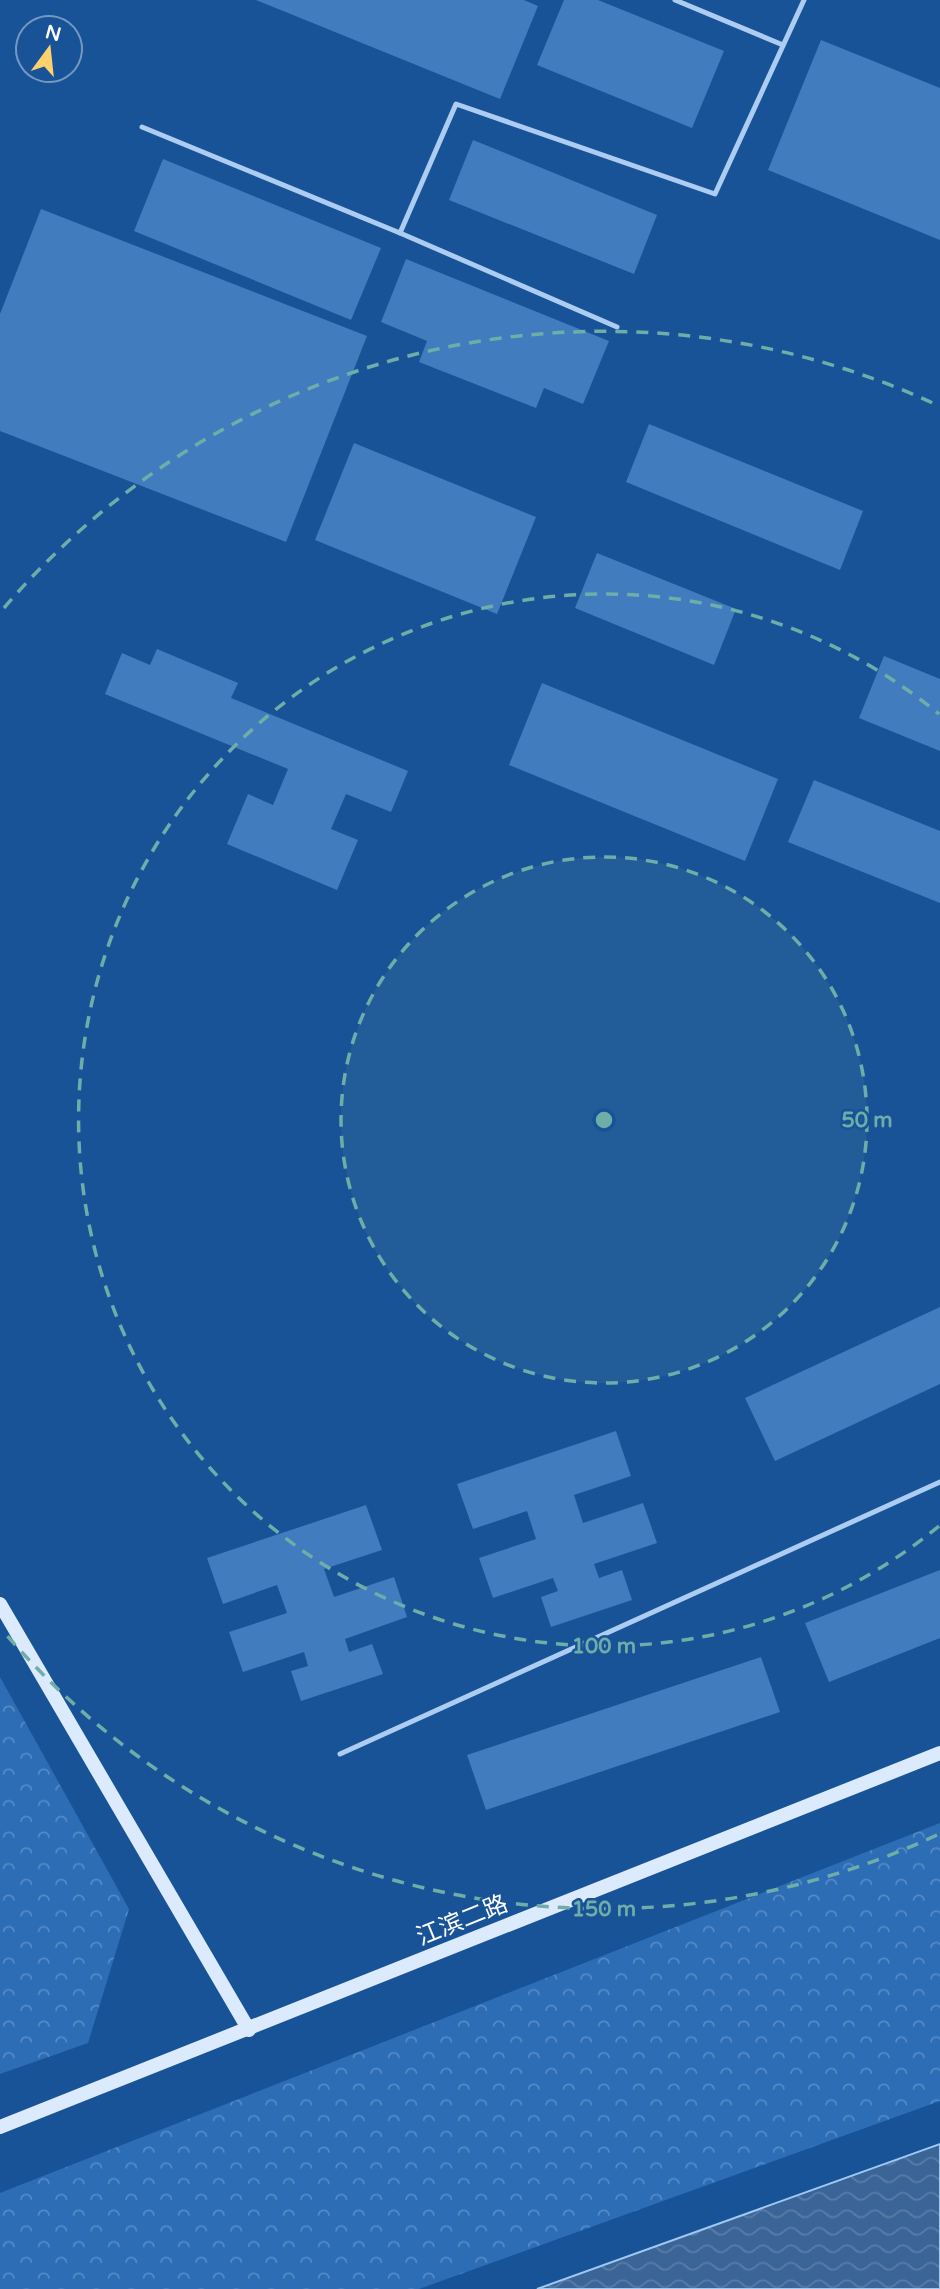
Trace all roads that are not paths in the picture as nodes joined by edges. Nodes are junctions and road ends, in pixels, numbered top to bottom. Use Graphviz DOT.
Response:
graph roads {
  1 [pos="675,0"];
  2 [pos="804,0"];
  3 [pos="783,46"];
  4 [pos="142,128"];
  5 [pos="400,233"];
  6 [pos="617,327"];
  7 [pos="940,1482"];
  8 [pos="0,1604"];
  9 [pos="940,1753"];
  10 [pos="340,1754"];
  11 [pos="249,2030"];
  12 [pos="0,2127"];
  1 -- 3 [label="lane"];
  2 -- 3 [label="lane"];
  3 -- 5 [label="lane"];
  4 -- 5 [label="lane"];
  5 -- 6 [label="lane"];
  7 -- 10 [label="lane"];
  8 -- 11 [label="main road"];
  9 -- 11 [label="main road, 江滨二路"];
  11 -- 12 [label="main road, 江滨二路"];
}
